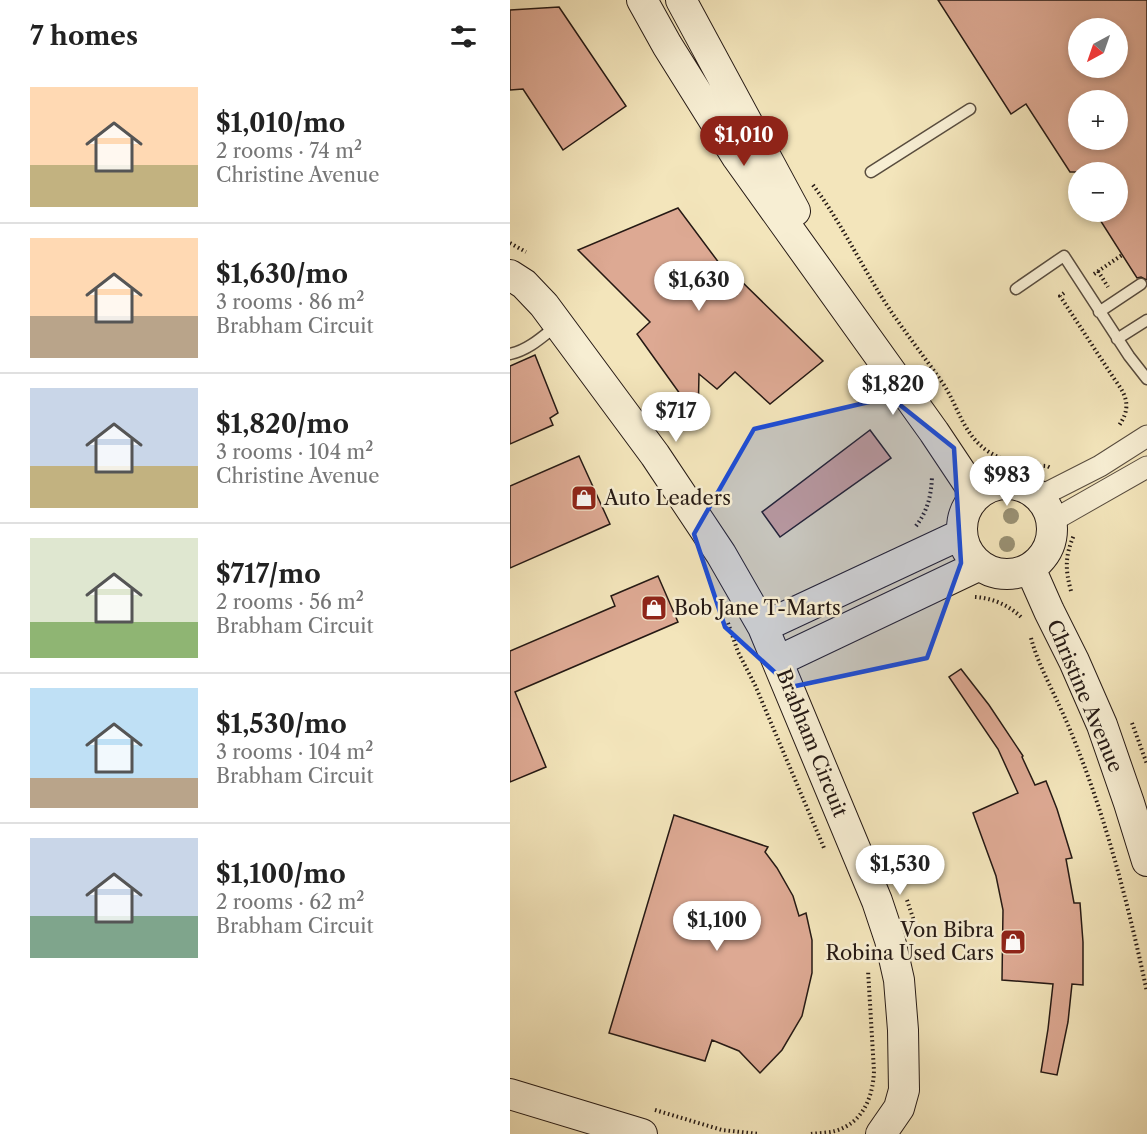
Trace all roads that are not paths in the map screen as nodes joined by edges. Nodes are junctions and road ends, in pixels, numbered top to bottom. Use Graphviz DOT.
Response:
graph roads {
  1 [pos="642,0"];
  2 [pos="681,0"];
  3 [pos="970,109"];
  4 [pos="871,172"];
  5 [pos="521,265"];
  6 [pos="1141,284"];
  7 [pos="1016,289"];
  8 [pos="849,311"];
  9 [pos="1099,312"];
  10 [pos="1147,320"];
  11 [pos="559,324"];
  12 [pos="1117,339"];
  13 [pos="510,354"];
  14 [pos="1147,379"];
  15 [pos="1147,436"];
  16 [pos="1147,467"];
  17 [pos="976,495"];
  18 [pos="1056,503"];
  19 [pos="962,534"];
  20 [pos="980,565"];
  21 [pos="1030,568"];
  22 [pos="763,627"];
  23 [pos="778,661"];
  24 [pos="1147,861"];
  25 [pos="510,1094"];
  26 [pos="642,1134"];
  27 [pos="881,1134"];
  1 -- 8 [label="street"];
  2 -- 8 [label="street"];
  3 -- 4 [label="lane"];
  5 -- 11 [label="street, Brabham Circuit"];
  6 -- 9 [label="lane"];
  7 -- 9 [label="lane"];
  8 -- 17 [label="street"];
  9 -- 12 [label="lane"];
  10 -- 12 [label="lane"];
  11 -- 13 [label="lane"];
  11 -- 22 [label="street, Brabham Circuit"];
  12 -- 14 [label="lane"];
  15 -- 18 [label="street"];
  16 -- 18 [label="street"];
  17 -- 18 [label="street"];
  17 -- 19 [label="street"];
  18 -- 21 [label="street"];
  19 -- 20 [label="street"];
  19 -- 22 [label="street"];
  20 -- 21 [label="street"];
  20 -- 23 [label="street, Brabham Circuit"];
  21 -- 24 [label="street, Christine Avenue"];
  22 -- 23 [label="street, Brabham Circuit"];
  23 -- 27 [label="street, Brabham Circuit"];
  25 -- 26 [label="street"];
}
